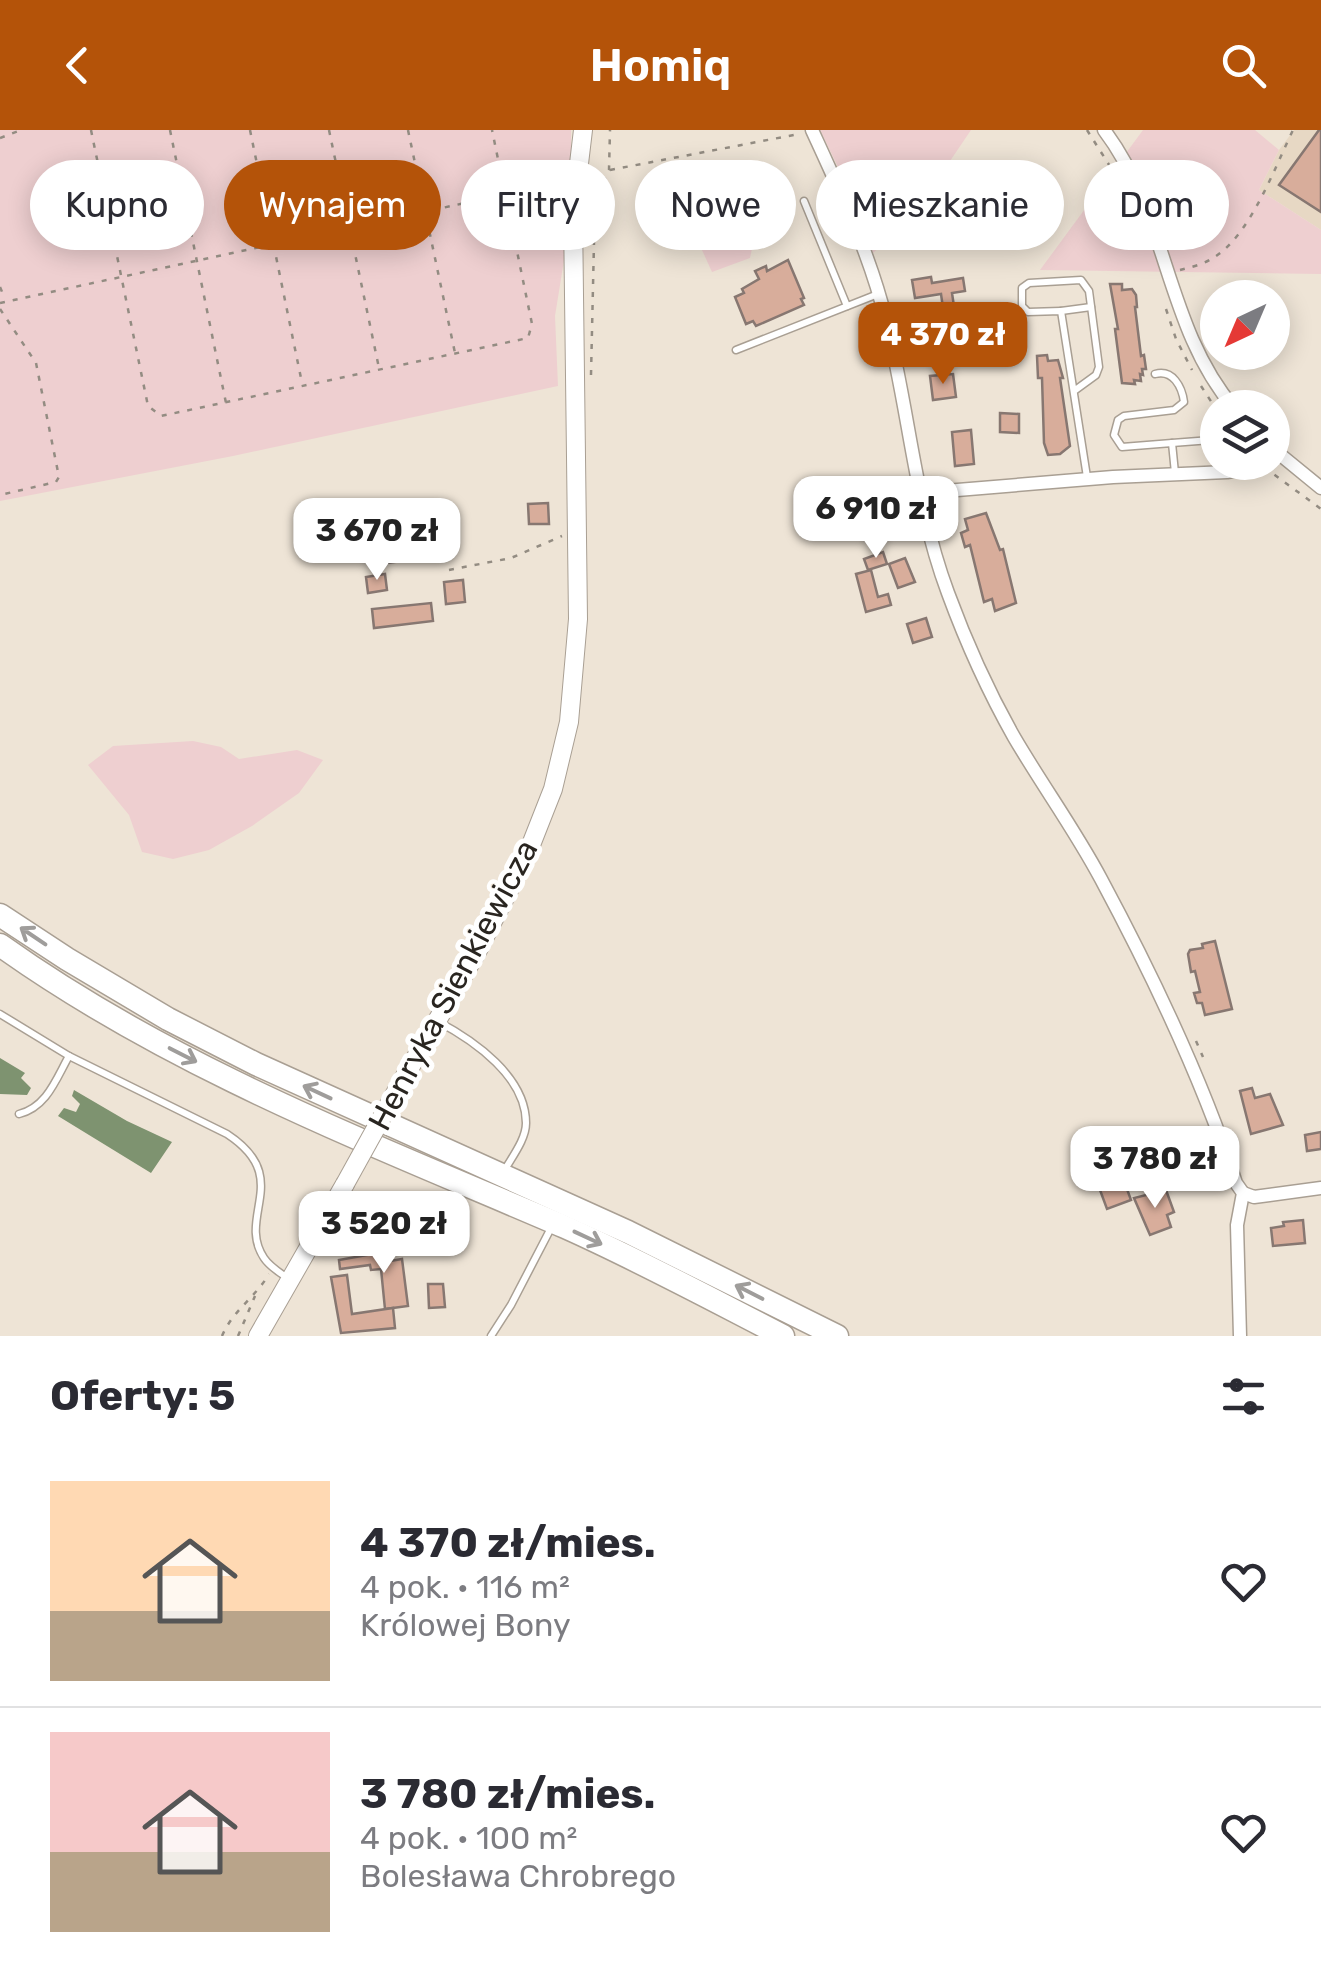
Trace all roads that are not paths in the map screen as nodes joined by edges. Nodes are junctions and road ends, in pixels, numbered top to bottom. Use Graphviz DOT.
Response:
graph roads {
  1 [pos="582,130"];
  2 [pos="1104,130"];
  3 [pos="806,131"];
  4 [pos="579,160"];
  5 [pos="804,202"];
  6 [pos="574,250"];
  7 [pos="879,294"];
  8 [pos="847,306"];
  9 [pos="1091,308"];
  10 [pos="1061,311"];
  11 [pos="736,350"];
  12 [pos="1154,374"];
  13 [pos="1223,390"];
  14 [pos="1074,391"];
  15 [pos="1200,441"];
  16 [pos="1172,443"];
  17 [pos="1290,464"];
  18 [pos="1200,473"];
  19 [pos="1175,474"];
  20 [pos="1088,479"];
  21 [pos="1321,488"];
  22 [pos="920,493"];
  23 [pos="0,914"];
  24 [pos="0,945"];
  25 [pos="0,1014"];
  26 [pos="437,1021"];
  27 [pos="69,1056"];
  28 [pos="19,1114"];
  29 [pos="503,1174"];
  30 [pos="1321,1188"];
  31 [pos="1242,1193"];
  32 [pos="554,1223"];
  33 [pos="290,1280"];
  34 [pos="258,1336"];
  35 [pos="491,1336"];
  36 [pos="783,1336"];
  37 [pos="837,1336"];
  38 [pos="1240,1336"];
  1 -- 4 [label="street, Henryka Sienkiewicza"];
  2 -- 13 [label="street"];
  3 -- 7 [label="street"];
  5 -- 8 [label="lane"];
  6 -- 26 [label="street, Henryka Sienkiewicza"];
  7 -- 8 [label="lane"];
  7 -- 22 [label="street"];
  8 -- 11 [label="lane"];
  9 -- 10 [label="lane"];
  9 -- 10 [label="lane"];
  9 -- 14 [label="lane"];
  10 -- 14 [label="lane"];
  12 -- 16 [label="lane"];
  14 -- 20 [label="lane"];
  15 -- 16 [label="lane"];
  16 -- 19 [label="lane"];
  17 -- 21 [label="street"];
  18 -- 19 [label="street"];
  19 -- 20 [label="street"];
  20 -- 22 [label="street"];
  22 -- 31 [label="street"];
  29 -- 23 [label="highway, one-way"];
  24 -- 32 [label="highway, one-way"];
  25 -- 27 [label="lane"];
  26 -- 29 [label="lane"];
  26 -- 33 [label="street, Henryka Sienkiewicza, bridge"];
  27 -- 28 [label="lane"];
  27 -- 33 [label="lane"];
  37 -- 29 [label="highway, one-way"];
  30 -- 31 [label="street"];
  31 -- 38 [label="street"];
  32 -- 35 [label="lane"];
  32 -- 36 [label="highway, one-way"];
  33 -- 34 [label="street, Henryka Sienkiewicza"];
}
